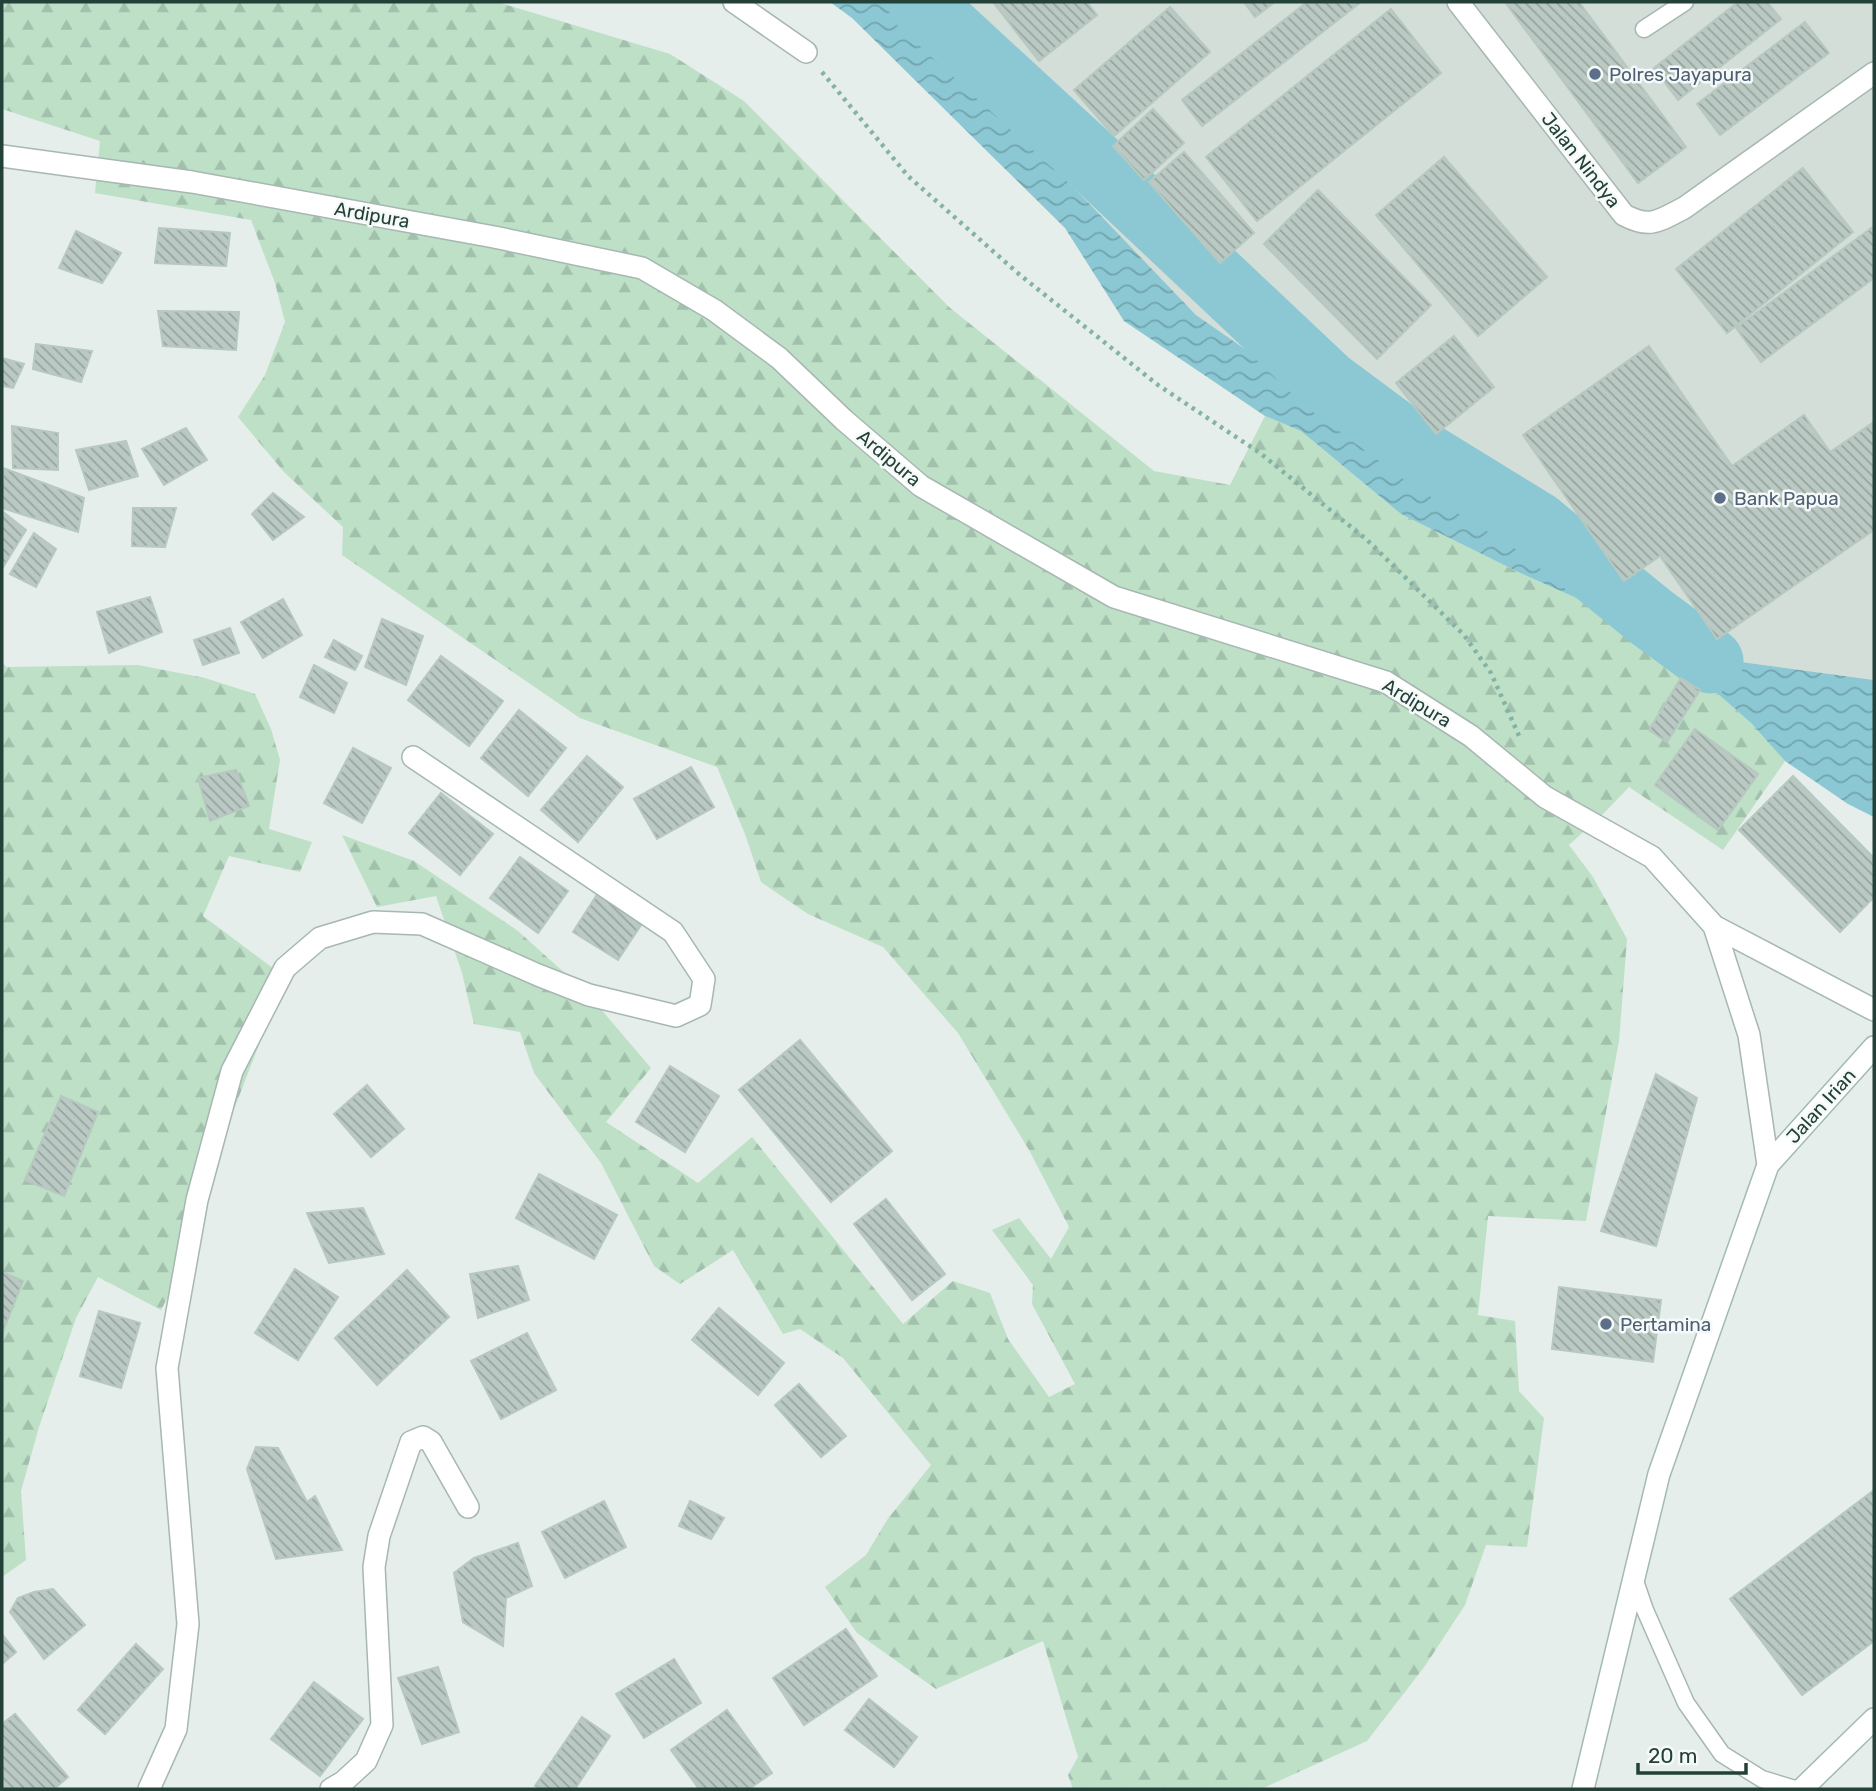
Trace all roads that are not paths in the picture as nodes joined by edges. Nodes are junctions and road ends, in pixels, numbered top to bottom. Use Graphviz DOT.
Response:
graph roads {
  1 [pos="734,2"];
  2 [pos="1458,2"];
  3 [pos="1685,2"];
  4 [pos="1644,29"];
  5 [pos="806,52"];
  6 [pos="1874,73"];
  7 [pos="2,156"];
  8 [pos="413,757"];
  9 [pos="1714,926"];
  10 [pos="1874,1010"];
  11 [pos="1874,1047"];
  12 [pos="1769,1165"];
  13 [pos="468,1507"];
  14 [pos="1634,1578"];
  15 [pos="1874,1719"];
  16 [pos="149,1789"];
  17 [pos="331,1789"];
  18 [pos="1583,1789"];
  19 [pos="1795,1789"];
  20 [pos="1802,1789"];
  1 -- 5 [label="street"];
  2 -- 6 [label="street, Jalan Nindya"];
  3 -- 4 [label="lane"];
  7 -- 9 [label="street, Ardipura"];
  8 -- 16 [label="street"];
  9 -- 10 [label="street, Ardipura"];
  9 -- 12 [label="street, Ardipura"];
  11 -- 12 [label="street, Jalan Irian"];
  12 -- 14 [label="street"];
  13 -- 17 [label="street"];
  14 -- 18 [label="street"];
  14 -- 19 [label="lane"];
  15 -- 20 [label="street"];
}
